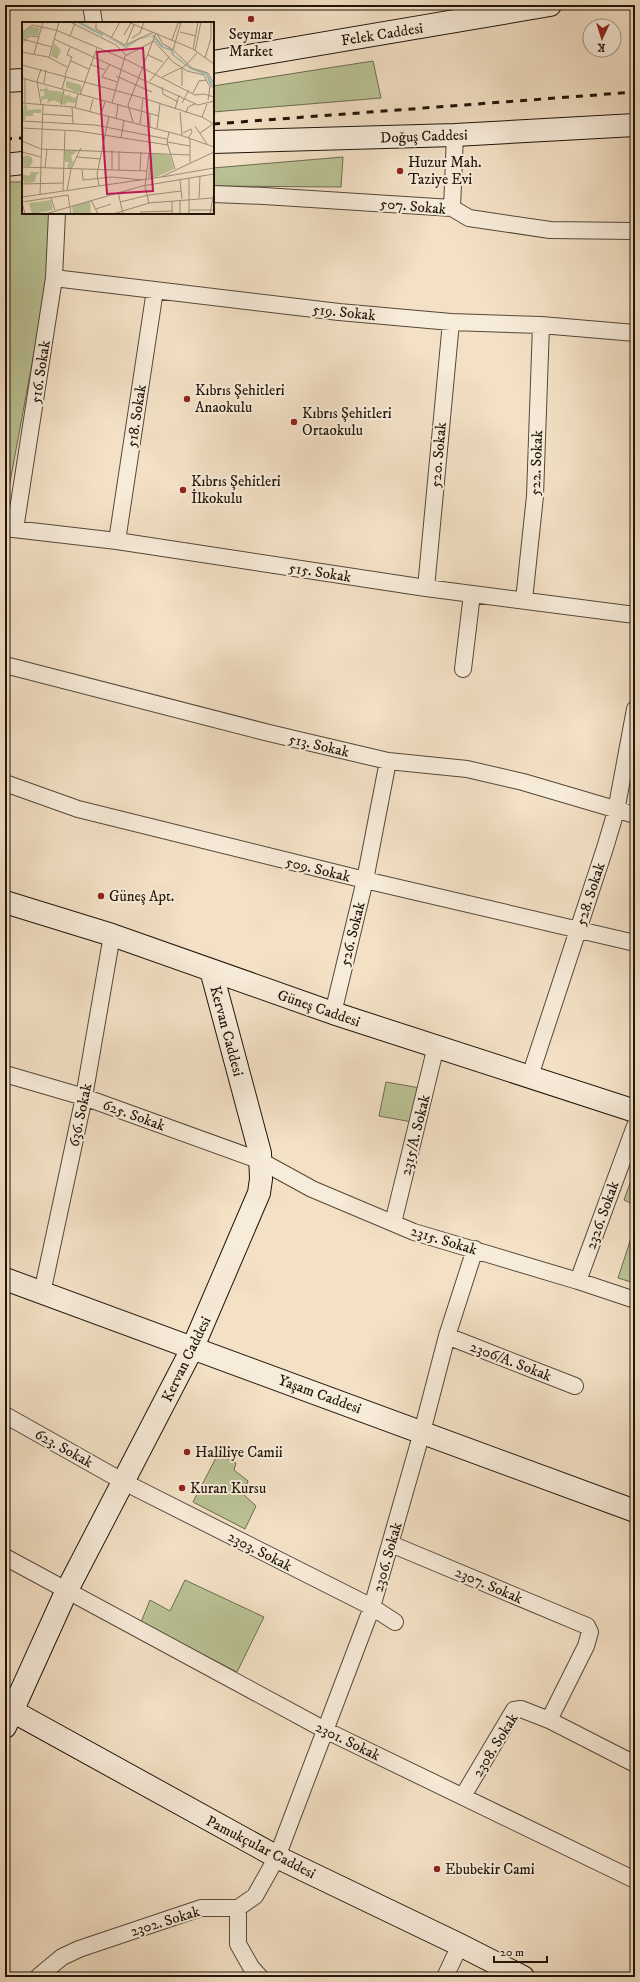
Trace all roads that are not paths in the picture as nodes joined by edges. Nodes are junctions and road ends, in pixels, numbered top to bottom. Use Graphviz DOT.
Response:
graph roads {
  1 [pos="91,5"];
  2 [pos="550,5"];
  3 [pos="487,11"];
  4 [pos="94,22"];
  5 [pos="214,62"];
  6 [pos="22,80"];
  7 [pos="5,81"];
  8 [pos="635,125"];
  9 [pos="455,135"];
  10 [pos="214,142"];
  11 [pos="22,163"];
  12 [pos="5,165"];
  13 [pos="214,194"];
  14 [pos="452,208"];
  15 [pos="57,214"];
  16 [pos="635,231"];
  17 [pos="54,278"];
  18 [pos="155,290"];
  19 [pos="450,322"];
  20 [pos="541,325"];
  21 [pos="635,332"];
  22 [pos="10,529"];
  23 [pos="117,541"];
  24 [pos="426,588"];
  25 [pos="472,594"];
  26 [pos="524,600"];
  27 [pos="635,615"];
  28 [pos="5,665"];
  29 [pos="463,669"];
  30 [pos="635,708"];
  31 [pos="388,761"];
  32 [pos="5,783"];
  33 [pos="616,811"];
  34 [pos="635,815"];
  35 [pos="365,880"];
  36 [pos="5,902"];
  37 [pos="578,929"];
  38 [pos="112,935"];
  39 [pos="635,943"];
  40 [pos="211,970"];
  41 [pos="332,1013"];
  42 [pos="436,1046"];
  43 [pos="5,1074"];
  44 [pos="530,1076"];
  45 [pos="84,1097"];
  46 [pos="635,1111"];
  47 [pos="635,1126"];
  48 [pos="261,1161"];
  49 [pos="393,1223"];
  50 [pos="475,1249"];
  51 [pos="5,1279"];
  52 [pos="578,1281"];
  53 [pos="42,1293"];
  54 [pos="635,1300"];
  55 [pos="447,1336"];
  56 [pos="193,1347"];
  57 [pos="576,1386"];
  58 [pos="5,1415"];
  59 [pos="422,1432"];
  60 [pos="124,1482"];
  61 [pos="635,1511"];
  62 [pos="391,1544"];
  63 [pos="5,1557"];
  64 [pos="67,1590"];
  65 [pos="372,1607"];
  66 [pos="395,1622"];
  67 [pos="7,1715"];
  68 [pos="549,1720"];
  69 [pos="324,1730"];
  70 [pos="635,1764"];
  71 [pos="464,1796"];
  72 [pos="278,1857"];
  73 [pos="635,1880"];
  74 [pos="238,1908"];
  75 [pos="460,1945"];
  76 [pos="38,1977"];
  77 [pos="260,1977"];
  78 [pos="445,1977"];
  79 [pos="523,1977"];
  1 -- 4 [label="street"];
  2 -- 3 [label="street, Felek Caddesi"];
  3 -- 5 [label="street, Felek Caddesi"];
  6 -- 7 [label="street"];
  8 -- 9 [label="street, Doğuş Caddesi"];
  9 -- 10 [label="street, Doğuş Caddesi"];
  9 -- 14 [label="street"];
  11 -- 12 [label="street"];
  13 -- 14 [label="street, 507. Sokak"];
  14 -- 16 [label="street, 507. Sokak"];
  15 -- 17 [label="street, 516. Sokak"];
  17 -- 18 [label="street, 519. Sokak"];
  17 -- 22 [label="street, 516. Sokak"];
  18 -- 19 [label="street, 519. Sokak"];
  18 -- 23 [label="street, 518. Sokak"];
  19 -- 20 [label="street, 519. Sokak"];
  19 -- 24 [label="street, 520. Sokak"];
  20 -- 21 [label="street, 519. Sokak"];
  20 -- 26 [label="street, 522. Sokak"];
  22 -- 23 [label="street, 515. Sokak"];
  23 -- 24 [label="street, 515. Sokak"];
  24 -- 25 [label="street, 515. Sokak"];
  25 -- 26 [label="street, 515. Sokak"];
  25 -- 29 [label="street"];
  26 -- 27 [label="street, 515. Sokak"];
  28 -- 31 [label="street, 513. Sokak"];
  30 -- 33 [label="street, 528. Sokak"];
  31 -- 33 [label="street, 513. Sokak"];
  31 -- 35 [label="street, 526. Sokak"];
  32 -- 35 [label="street, 509. Sokak"];
  33 -- 34 [label="street, 513. Sokak"];
  33 -- 37 [label="street, 528. Sokak"];
  35 -- 37 [label="street, 509. Sokak"];
  35 -- 41 [label="street, 526. Sokak"];
  36 -- 38 [label="street, Güneş Caddesi"];
  37 -- 39 [label="street, 509. Sokak"];
  37 -- 44 [label="street, 528. Sokak"];
  38 -- 40 [label="street, Güneş Caddesi"];
  38 -- 45 [label="street, 636. Sokak"];
  40 -- 41 [label="street, Güneş Caddesi"];
  40 -- 48 [label="street, Kervan Caddesi"];
  41 -- 42 [label="street, Güneş Caddesi"];
  42 -- 44 [label="street, Güneş Caddesi"];
  42 -- 49 [label="street, 2315/A. Sokak"];
  43 -- 45 [label="street, 625. Sokak"];
  44 -- 46 [label="street, Güneş Caddesi"];
  45 -- 48 [label="street, 625. Sokak"];
  45 -- 53 [label="street, 636. Sokak"];
  47 -- 52 [label="street, 2326. Sokak"];
  48 -- 49 [label="street, 2315. Sokak"];
  48 -- 56 [label="street, Kervan Caddesi"];
  49 -- 50 [label="street, 2315. Sokak"];
  50 -- 52 [label="street, 2315. Sokak"];
  50 -- 55 [label="street, 2306. Sokak"];
  51 -- 53 [label="street, Yaşam Caddesi"];
  52 -- 54 [label="street, 2315. Sokak"];
  53 -- 56 [label="street, Yaşam Caddesi"];
  55 -- 57 [label="street, 2306/A. Sokak"];
  55 -- 59 [label="street, 2306. Sokak"];
  56 -- 59 [label="street, Yaşam Caddesi"];
  56 -- 60 [label="street, Kervan Caddesi"];
  58 -- 60 [label="street, 623. Sokak"];
  59 -- 61 [label="street, Yaşam Caddesi"];
  59 -- 62 [label="street, 2306. Sokak"];
  60 -- 64 [label="street, Kervan Caddesi"];
  60 -- 65 [label="street, 2303. Sokak"];
  62 -- 65 [label="street, 2306. Sokak"];
  62 -- 68 [label="street, 2307. Sokak"];
  63 -- 64 [label="street, 2301. Sokak"];
  64 -- 67 [label="street, Kervan Caddesi"];
  64 -- 69 [label="street, 2301. Sokak"];
  65 -- 66 [label="street, 2303. Sokak"];
  65 -- 69 [label="street, 2306. Sokak"];
  67 -- 72 [label="street, Pamukçular Caddesi"];
  68 -- 70 [label="street"];
  68 -- 71 [label="street, 2308. Sokak"];
  69 -- 71 [label="street, 2301. Sokak"];
  69 -- 72 [label="street, 2306. Sokak"];
  71 -- 73 [label="street, 2301. Sokak"];
  72 -- 74 [label="street"];
  72 -- 75 [label="street, Pamukçular Caddesi"];
  74 -- 76 [label="street, 2302. Sokak"];
  74 -- 77 [label="street"];
  75 -- 78 [label="street"];
  75 -- 79 [label="street, Pamukçular Caddesi"];
}
